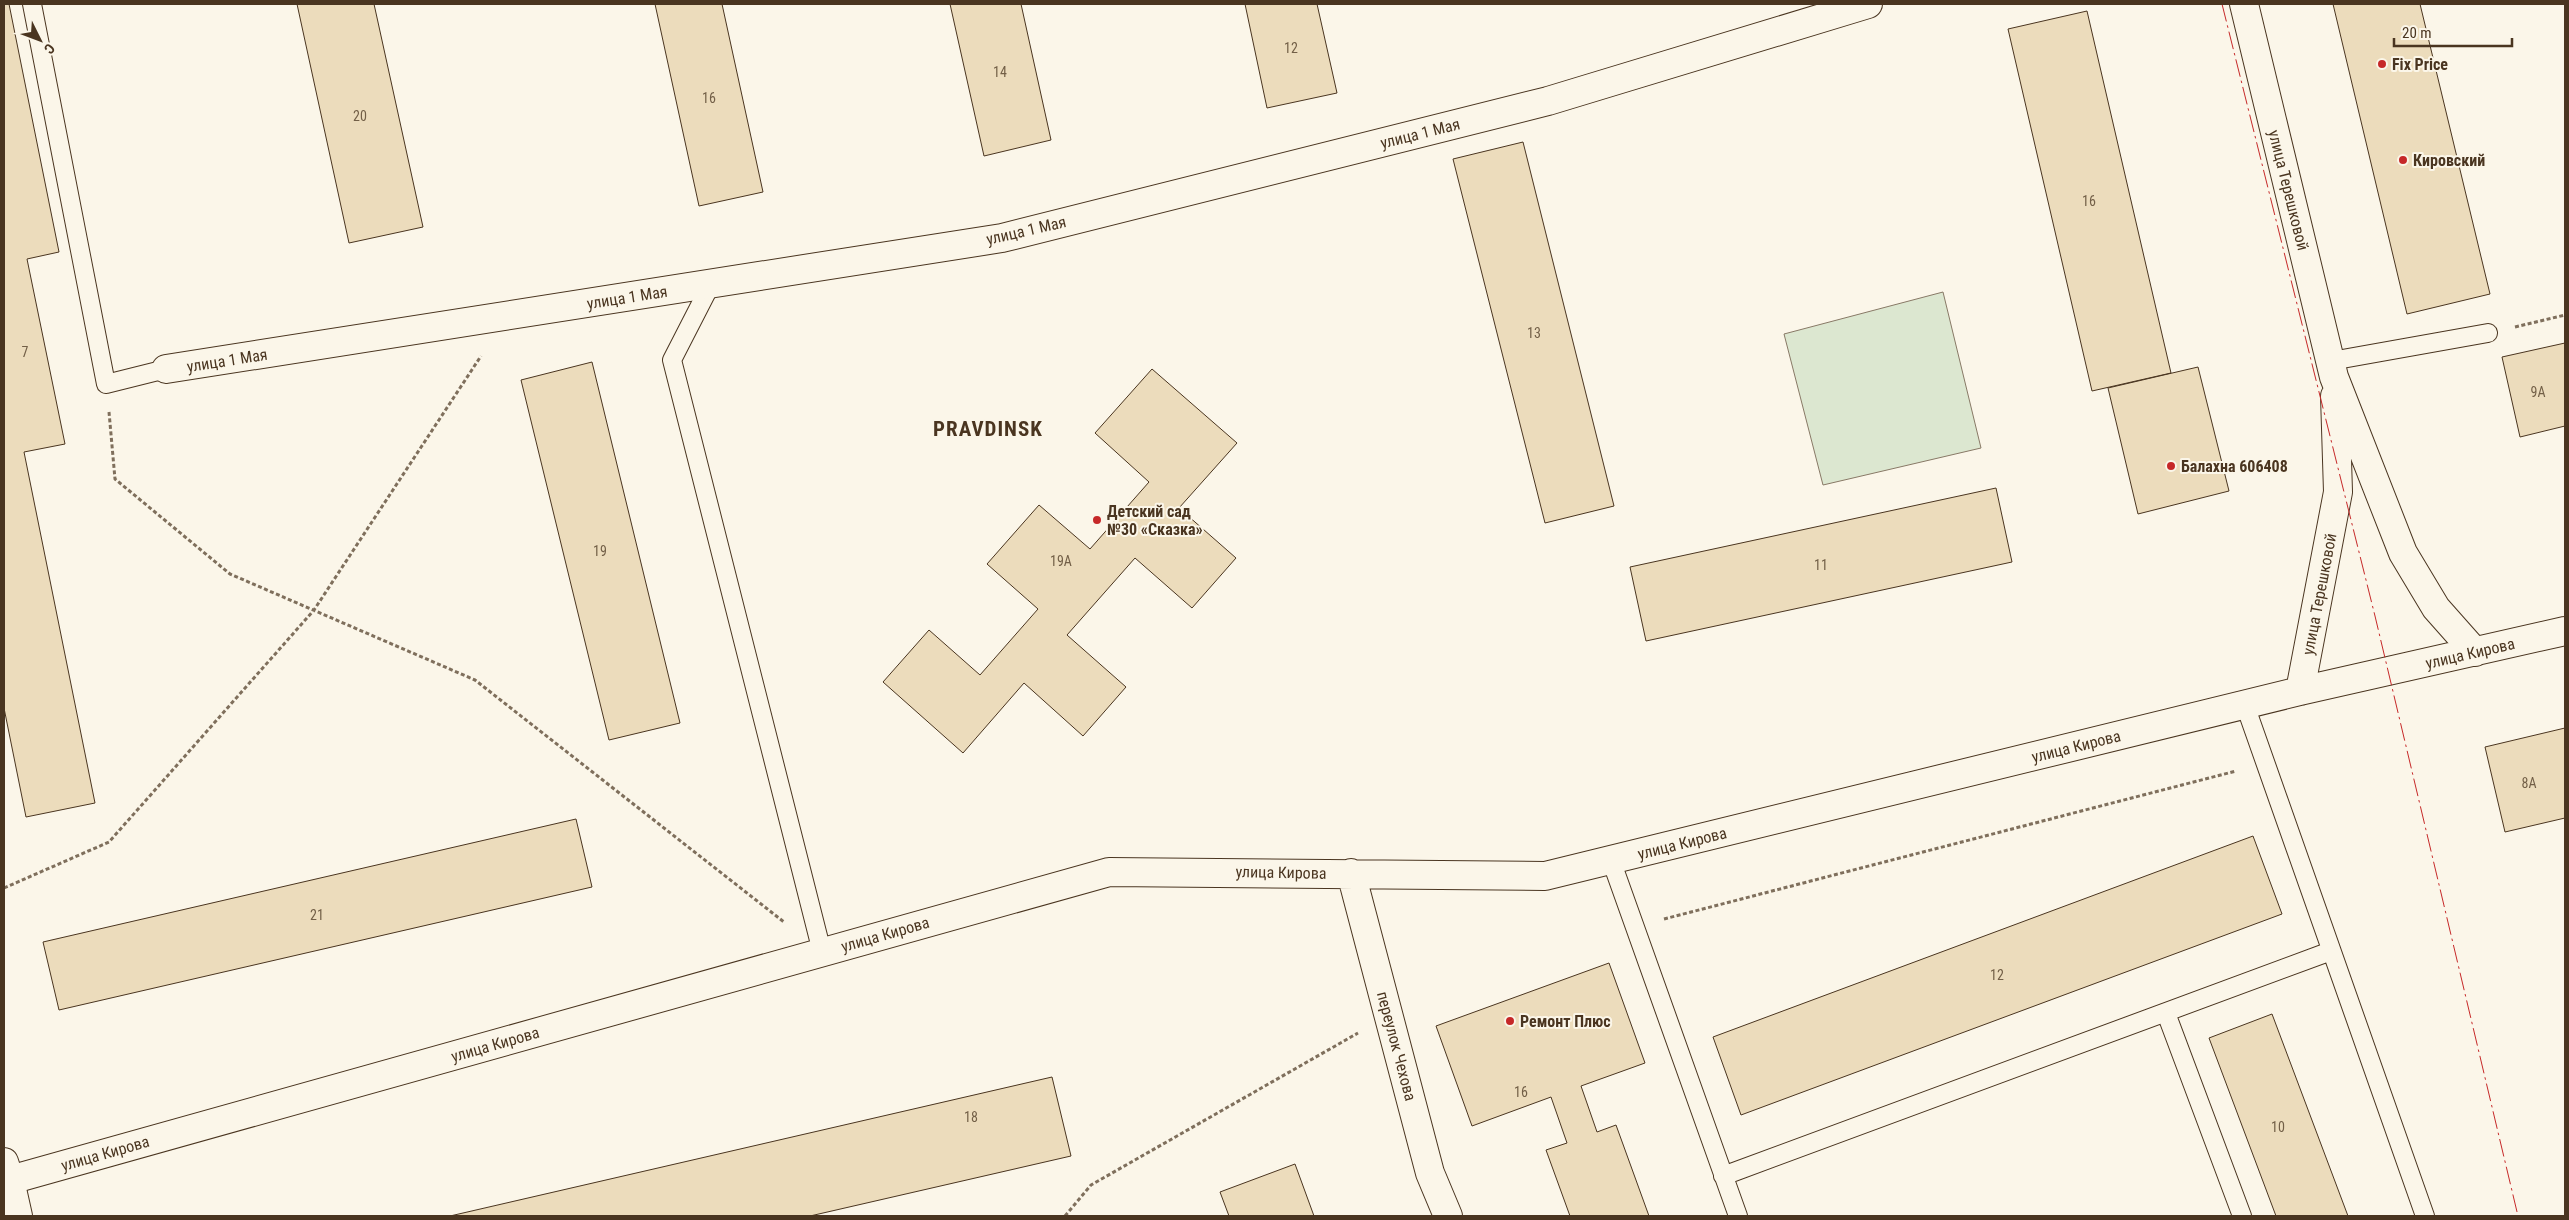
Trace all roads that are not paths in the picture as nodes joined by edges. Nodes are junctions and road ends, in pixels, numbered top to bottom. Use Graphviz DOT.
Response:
graph roads {
  1 [pos="32,4"];
  2 [pos="1868,4"];
  3 [pos="2244,4"];
  4 [pos="711,284"];
  5 [pos="2488,333"];
  6 [pos="2332,369"];
  7 [pos="166,370"];
  8 [pos="2565,631"];
  9 [pos="2475,652"];
  10 [pos="2300,691"];
  11 [pos="2245,705"];
  12 [pos="1611,860"];
  13 [pos="1351,874"];
  14 [pos="2332,951"];
  15 [pos="822,952"];
  16 [pos="2166,1013"];
  17 [pos="7,1171"];
  18 [pos="1723,1176"];
  19 [pos="18,1216"];
  20 [pos="1448,1216"];
  21 [pos="1738,1216"];
  22 [pos="2242,1216"];
  23 [pos="2425,1216"];
  1 -- 7 [label="lane"];
  2 -- 4 [label="street, улица 1 Мая"];
  3 -- 6 [label="street, улица Терешковой"];
  4 -- 7 [label="street, улица 1 Мая"];
  4 -- 15 [label="lane"];
  5 -- 6 [label="lane"];
  6 -- 9 [label="street, улица Терешковой"];
  6 -- 10 [label="street, улица Терешковой"];
  8 -- 9 [label="street, улица Кирова"];
  9 -- 10 [label="street, улица Кирова"];
  10 -- 11 [label="street, улица Кирова"];
  11 -- 12 [label="street, улица Кирова"];
  11 -- 14 [label="lane"];
  12 -- 13 [label="street, улица Кирова"];
  12 -- 18 [label="lane"];
  13 -- 15 [label="street, улица Кирова"];
  13 -- 20 [label="street, переулок Чехова"];
  14 -- 16 [label="lane"];
  14 -- 23 [label="lane"];
  15 -- 17 [label="street, улица Кирова"];
  16 -- 18 [label="lane"];
  16 -- 22 [label="lane"];
  17 -- 19 [label="street"];
  18 -- 21 [label="lane"];
}
